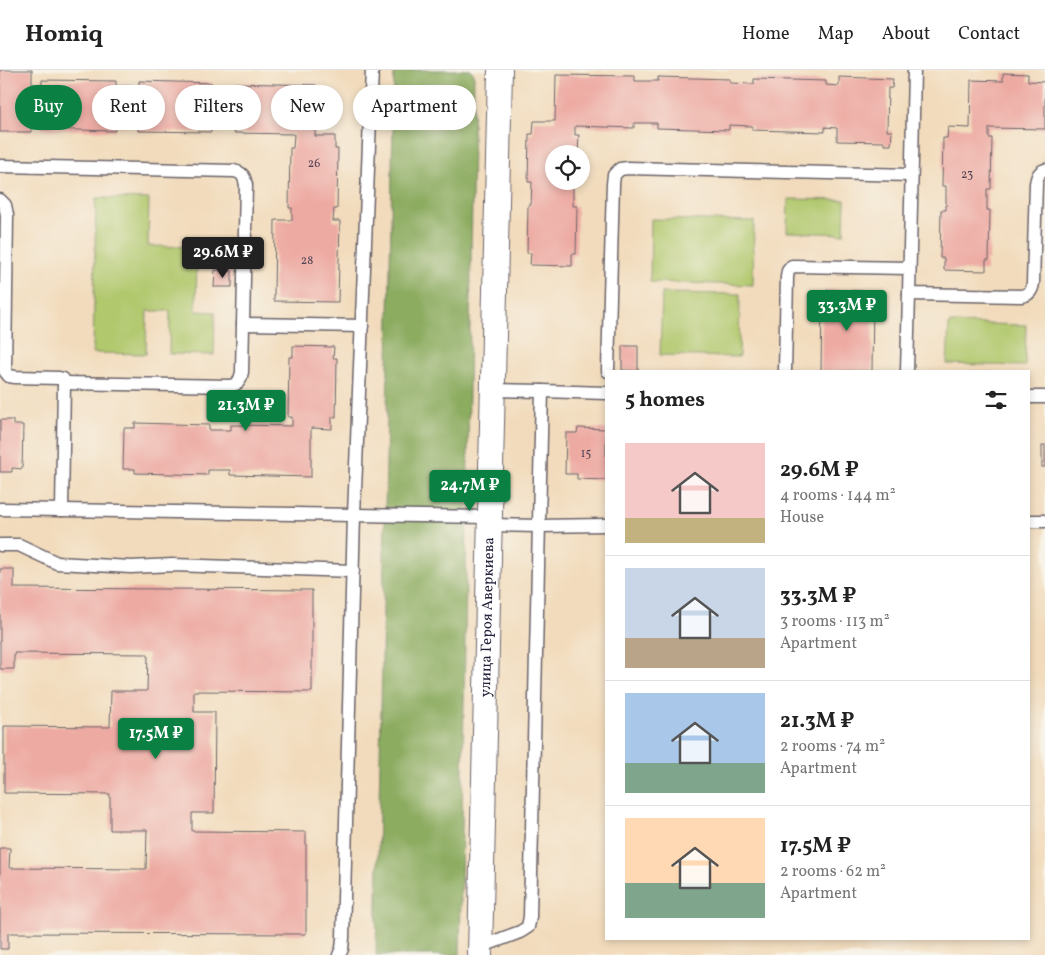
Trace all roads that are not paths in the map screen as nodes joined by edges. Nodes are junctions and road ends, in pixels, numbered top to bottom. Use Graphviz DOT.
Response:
graph roads {
  1 [pos="372,70"];
  2 [pos="500,70"];
  3 [pos="914,70"];
  4 [pos="0,166"];
  5 [pos="1045,170"];
  6 [pos="911,175"];
  7 [pos="0,200"];
  8 [pos="909,268"];
  9 [pos="909,294"];
  10 [pos="243,324"];
  11 [pos="362,326"];
  12 [pos="608,370"];
  13 [pos="785,370"];
  14 [pos="907,370"];
  15 [pos="64,383"];
  16 [pos="492,390"];
  17 [pos="542,391"];
  18 [pos="605,393"];
  19 [pos="1030,397"];
  20 [pos="1045,397"];
  21 [pos="0,509"];
  22 [pos="62,510"];
  23 [pos="354,514"];
  24 [pos="489,521"];
  25 [pos="1030,521"];
  26 [pos="1045,521"];
  27 [pos="605,525"];
  28 [pos="539,526"];
  29 [pos="0,545"];
  30 [pos="353,571"];
  31 [pos="480,951"];
  32 [pos="339,955"];
  1 -- 11 [label="lane"];
  2 -- 16 [label="street, улица Героя Аверкиева"];
  3 -- 6 [label="lane"];
  4 -- 10 [label="lane"];
  5 -- 9 [label="lane"];
  6 -- 8 [label="lane"];
  6 -- 12 [label="lane"];
  7 -- 15 [label="lane"];
  8 -- 9 [label="lane"];
  8 -- 13 [label="lane"];
  9 -- 14 [label="lane"];
  10 -- 11 [label="lane"];
  10 -- 15 [label="lane"];
  11 -- 23 [label="lane"];
  15 -- 22 [label="lane"];
  16 -- 17 [label="lane"];
  16 -- 24 [label="street, улица Героя Аверкиева"];
  17 -- 18 [label="lane"];
  17 -- 28 [label="lane"];
  19 -- 20 [label="lane"];
  21 -- 22 [label="lane"];
  22 -- 23 [label="lane"];
  23 -- 24 [label="lane"];
  23 -- 30 [label="lane"];
  24 -- 28 [label="lane"];
  24 -- 31 [label="street, улица Героя Аверкиева"];
  25 -- 26 [label="lane"];
  27 -- 28 [label="lane"];
  28 -- 31 [label="lane"];
  29 -- 30 [label="lane"];
  30 -- 32 [label="lane"];
}
